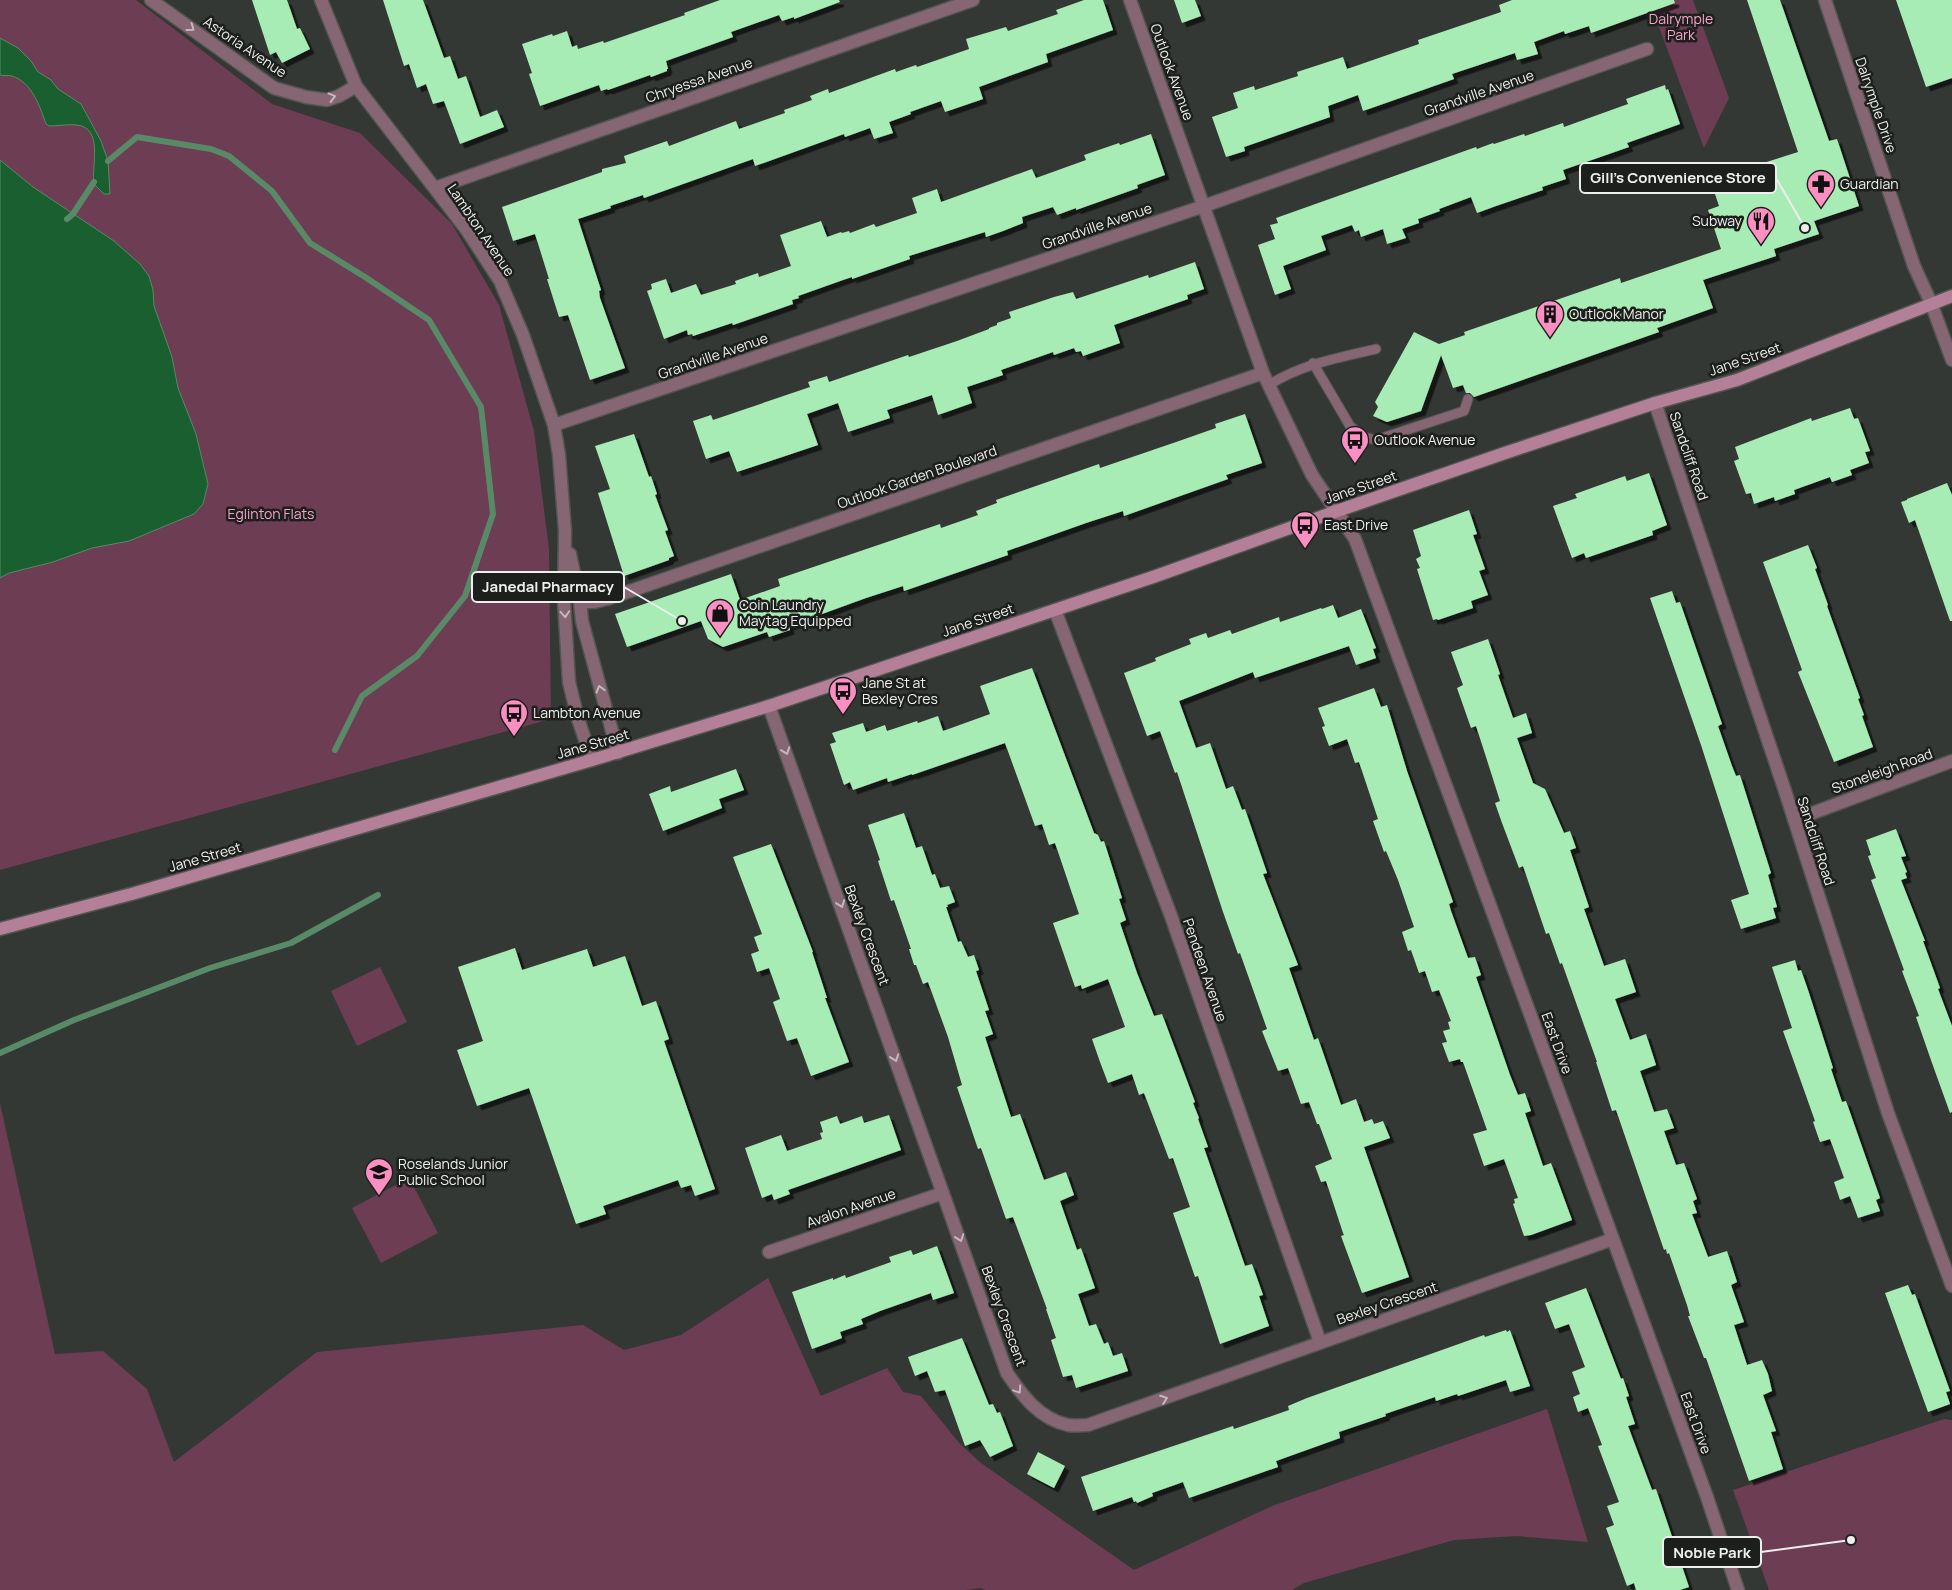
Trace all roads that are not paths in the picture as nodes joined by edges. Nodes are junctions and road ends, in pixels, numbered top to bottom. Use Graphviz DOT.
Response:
graph roads {
  1 [pos="151,0"];
  2 [pos="321,0"];
  3 [pos="973,0"];
  4 [pos="1130,0"];
  5 [pos="1825,0"];
  6 [pos="1647,49"];
  7 [pos="356,86"];
  8 [pos="435,188"];
  9 [pos="1204,206"];
  10 [pos="1952,296"];
  11 [pos="1931,303"];
  12 [pos="1376,350"];
  13 [pos="1952,360"];
  14 [pos="1312,363"];
  15 [pos="1263,373"];
  16 [pos="1269,385"];
  17 [pos="1468,398"];
  18 [pos="1656,403"];
  19 [pos="554,425"];
  20 [pos="1337,511"];
  21 [pos="565,530"];
  22 [pos="580,602"];
  23 [pos="1055,610"];
  24 [pos="769,706"];
  25 [pos="618,753"];
  26 [pos="592,760"];
  27 [pos="1952,761"];
  28 [pos="1794,820"];
  29 [pos="0,929"];
  30 [pos="943,1193"];
  31 [pos="1613,1239"];
  32 [pos="769,1252"];
  33 [pos="1952,1286"];
  34 [pos="1320,1342"];
  35 [pos="1738,1590"];
  1 -- 7 [label="street, Astoria Avenue, one-way"];
  2 -- 7 [label="street, Lambton Avenue"];
  3 -- 8 [label="street, Chryessa Avenue"];
  4 -- 9 [label="street, Outlook Avenue"];
  5 -- 11 [label="street, Dalrymple Drive"];
  6 -- 9 [label="street, Grandville Avenue"];
  7 -- 8 [label="street, Lambton Avenue"];
  8 -- 19 [label="street, Lambton Avenue"];
  9 -- 15 [label="street, Outlook Avenue"];
  9 -- 19 [label="street, Grandville Avenue"];
  10 -- 11 [label="main road, Jane Street"];
  11 -- 13 [label="street, Dalrymple Drive"];
  11 -- 18 [label="main road, Jane Street"];
  12 -- 14 [label="lane"];
  14 -- 16 [label="lane"];
  14 -- 17 [label="lane"];
  15 -- 16 [label="street, Outlook Avenue"];
  15 -- 22 [label="street, Outlook Garden Boulevard"];
  16 -- 20 [label="street, Outlook Avenue"];
  18 -- 20 [label="main road, Jane Street"];
  18 -- 28 [label="street, Sandcliff Road"];
  19 -- 21 [label="street, Lambton Avenue"];
  20 -- 23 [label="main road, Jane Street"];
  20 -- 31 [label="street, East Drive"];
  21 -- 22 [label="street, Lambton Avenue"];
  21 -- 26 [label="street, Lambton Avenue, one-way"];
  25 -- 22 [label="street, Lambton Avenue, one-way"];
  23 -- 24 [label="main road, Jane Street"];
  23 -- 34 [label="street, Pendeen Avenue"];
  24 -- 25 [label="main road, Jane Street"];
  24 -- 30 [label="street, Bexley Crescent, one-way"];
  25 -- 26 [label="main road, Jane Street"];
  26 -- 29 [label="main road, Jane Street"];
  27 -- 28 [label="street, Stoneleigh Road"];
  28 -- 33 [label="street, Sandcliff Road"];
  30 -- 32 [label="street, Avalon Avenue"];
  30 -- 34 [label="street, Bexley Crescent, one-way"];
  31 -- 34 [label="street, Bexley Crescent"];
  31 -- 35 [label="street, East Drive"];
}
